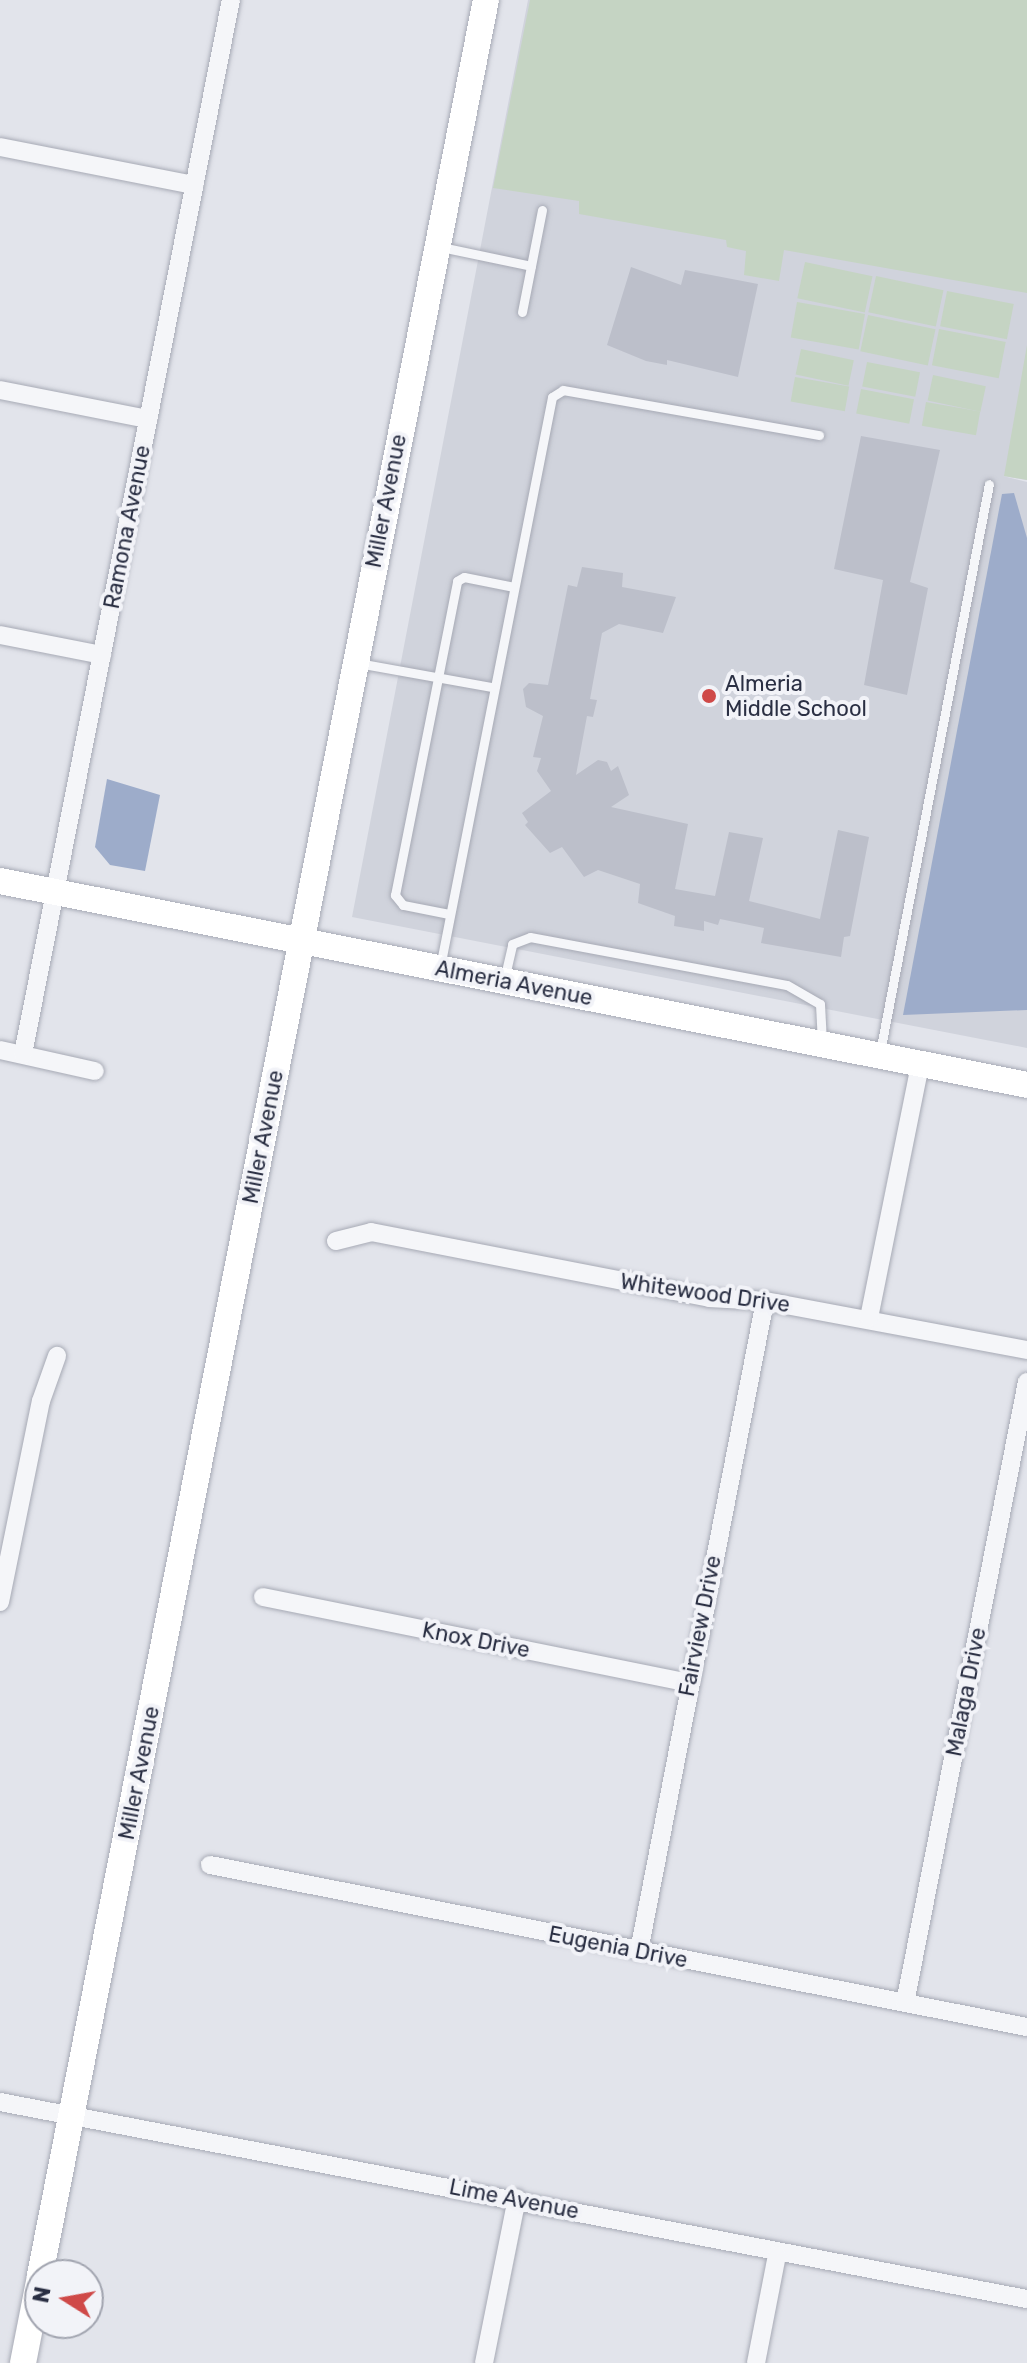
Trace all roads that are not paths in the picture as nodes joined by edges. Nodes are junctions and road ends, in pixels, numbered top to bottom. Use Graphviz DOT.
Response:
graph roads {
  1 [pos="231,0"];
  2 [pos="486,0"];
  3 [pos="0,147"];
  4 [pos="194,185"];
  5 [pos="542,210"];
  6 [pos="436,246"];
  7 [pos="531,266"];
  8 [pos="522,312"];
  9 [pos="0,390"];
  10 [pos="148,419"];
  11 [pos="819,435"];
  12 [pos="989,484"];
  13 [pos="514,587"];
  14 [pos="0,635"];
  15 [pos="102,655"];
  16 [pos="354,662"];
  17 [pos="438,676"];
  18 [pos="492,687"];
  19 [pos="0,881"];
  20 [pos="56,893"];
  21 [pos="449,914"];
  22 [pos="301,942"];
  23 [pos="440,967"];
  24 [pos="503,982"];
  25 [pos="822,1043"];
  26 [pos="0,1050"];
  27 [pos="23,1054"];
  28 [pos="879,1055"];
  29 [pos="920,1064"];
  30 [pos="95,1071"];
  31 [pos="1027,1085"];
  32 [pos="336,1241"];
  33 [pos="765,1301"];
  34 [pos="869,1318"];
  35 [pos="1027,1350"];
  36 [pos="57,1356"];
  37 [pos="1027,1382"];
  38 [pos="263,1597"];
  39 [pos="0,1602"];
  40 [pos="689,1683"];
  41 [pos="210,1865"];
  42 [pos="639,1951"];
  43 [pos="905,2003"];
  44 [pos="1027,2027"];
  45 [pos="0,2102"];
  46 [pos="71,2117"];
  47 [pos="517,2198"];
  48 [pos="777,2255"];
  49 [pos="43,2259"];
  50 [pos="1027,2299"];
  51 [pos="28,2339"];
  52 [pos="23,2363"];
  53 [pos="484,2363"];
  54 [pos="756,2363"];
  1 -- 4 [label="street, Ramona Avenue"];
  2 -- 6 [label="street, Miller Avenue"];
  3 -- 4 [label="street"];
  4 -- 10 [label="street, Ramona Avenue"];
  5 -- 7 [label="lane"];
  6 -- 7 [label="lane"];
  6 -- 16 [label="street, Miller Avenue"];
  7 -- 8 [label="lane"];
  9 -- 10 [label="street"];
  10 -- 15 [label="street, Ramona Avenue"];
  11 -- 13 [label="lane"];
  12 -- 28 [label="lane"];
  13 -- 17 [label="lane"];
  13 -- 18 [label="lane"];
  14 -- 15 [label="street"];
  15 -- 20 [label="street, Ramona Avenue"];
  16 -- 17 [label="lane"];
  16 -- 22 [label="street, Miller Avenue"];
  17 -- 18 [label="lane"];
  17 -- 21 [label="lane"];
  18 -- 21 [label="lane"];
  19 -- 20 [label="street, Almeria Avenue"];
  20 -- 22 [label="street, Almeria Avenue"];
  20 -- 27 [label="street, Ramona Avenue"];
  21 -- 23 [label="lane"];
  22 -- 23 [label="street, Almeria Avenue"];
  22 -- 46 [label="street, Miller Avenue"];
  23 -- 24 [label="street, Almeria Avenue"];
  24 -- 25 [label="street, Almeria Avenue"];
  24 -- 25 [label="lane"];
  25 -- 28 [label="street, Almeria Avenue"];
  26 -- 27 [label="street"];
  27 -- 30 [label="street"];
  28 -- 29 [label="street, Almeria Avenue"];
  29 -- 31 [label="street, Almeria Avenue"];
  29 -- 34 [label="street"];
  32 -- 33 [label="street, Whitewood Drive"];
  33 -- 34 [label="street, Whitewood Drive"];
  33 -- 40 [label="street, Fairview Drive"];
  34 -- 35 [label="street, Whitewood Drive"];
  36 -- 39 [label="street"];
  37 -- 43 [label="street, Malaga Drive"];
  38 -- 40 [label="street, Knox Drive"];
  40 -- 42 [label="street, Fairview Drive"];
  41 -- 42 [label="street, Eugenia Drive"];
  42 -- 43 [label="street, Eugenia Drive"];
  43 -- 44 [label="street, Eugenia Drive"];
  45 -- 46 [label="street, Lime Avenue"];
  46 -- 47 [label="street, Lime Avenue"];
  46 -- 49 [label="street, Miller Avenue"];
  47 -- 48 [label="street, Lime Avenue"];
  47 -- 53 [label="street"];
  48 -- 50 [label="street, Lime Avenue"];
  48 -- 54 [label="street"];
  51 -- 52 [label="street, Miller Avenue"];
}
